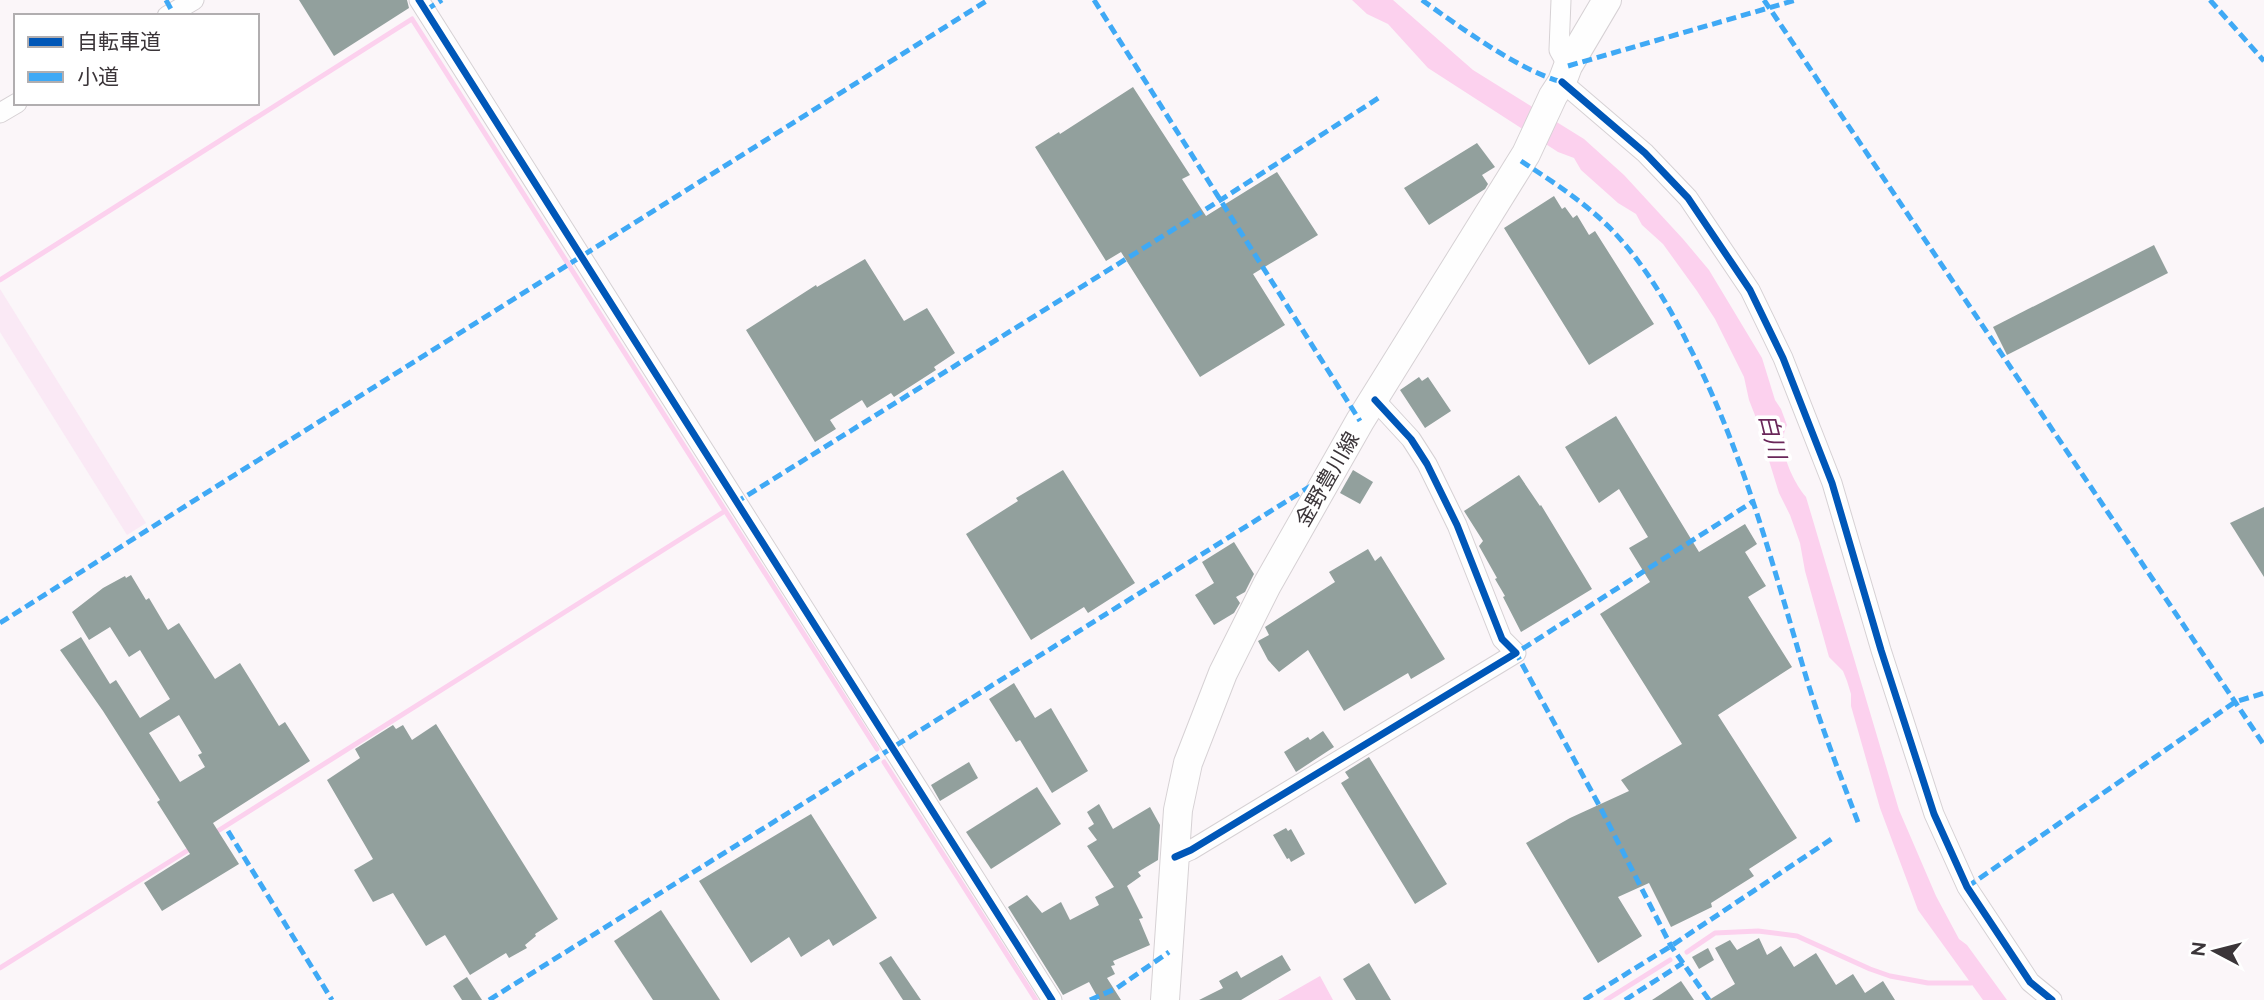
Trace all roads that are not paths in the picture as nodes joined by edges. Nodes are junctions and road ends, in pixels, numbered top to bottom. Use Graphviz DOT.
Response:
graph roads {
  1 [pos="194,0"];
  2 [pos="419,0"];
  3 [pos="1561,0"];
  4 [pos="1607,0"];
  5 [pos="170,14"];
  6 [pos="1561,82"];
  7 [pos="1374,400"];
  8 [pos="1175,857"];
  9 [pos="1052,1000"];
  10 [pos="1165,1000"];
  11 [pos="2052,1000"];
  1 -- 5 [label="street"];
  2 -- 9 [label="street"];
  3 -- 6 [label="street"];
  4 -- 6 [label="main road, 金野豊川線"];
  6 -- 7 [label="main road, 金野豊川線"];
  6 -- 11 [label="street"];
  7 -- 8 [label="main road, 金野豊川線"];
  7 -- 8 [label="street"];
  8 -- 10 [label="main road, 金野豊川線"];
}
